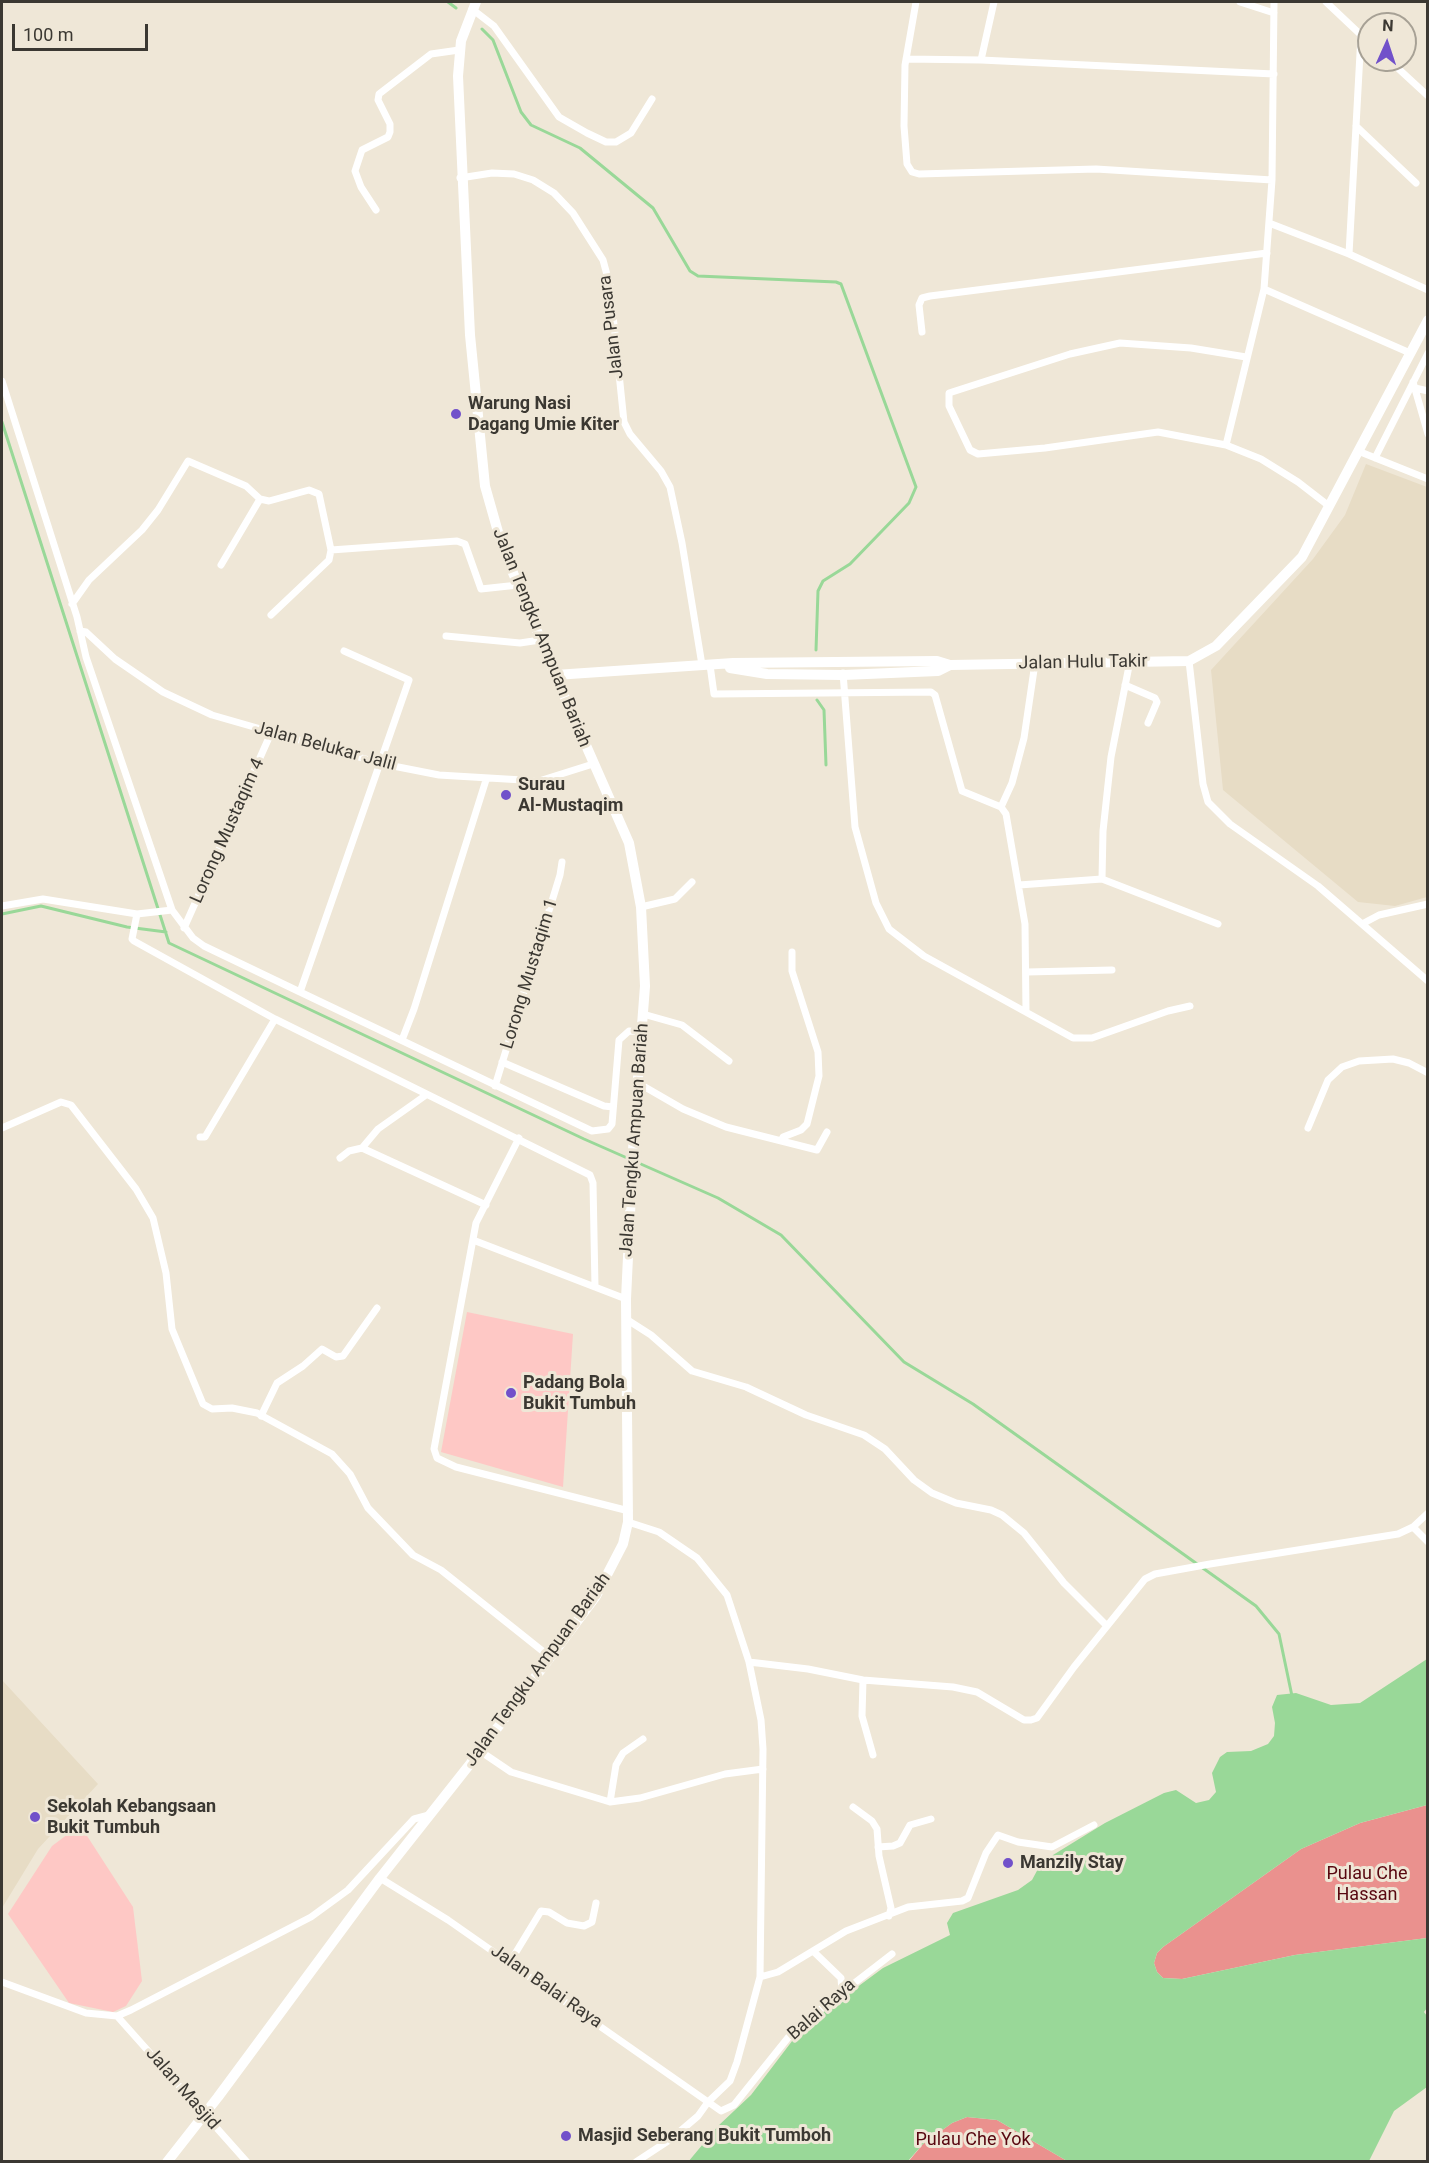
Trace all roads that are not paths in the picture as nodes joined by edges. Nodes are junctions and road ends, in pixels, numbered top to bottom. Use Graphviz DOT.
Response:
graph roads {
  1 [pos="916,2"];
  2 [pos="993,2"];
  3 [pos="1240,2"];
  4 [pos="1274,2"];
  5 [pos="1326,2"];
  6 [pos="474,5"];
  7 [pos="1274,13"];
  8 [pos="1357,32"];
  9 [pos="459,50"];
  10 [pos="906,59"];
  11 [pos="981,60"];
  12 [pos="1359,72"];
  13 [pos="1402,72"];
  14 [pos="1274,74"];
  15 [pos="1428,96"];
  16 [pos="652,99"];
  17 [pos="1356,126"];
  18 [pos="460,178"];
  19 [pos="1272,180"];
  20 [pos="1416,183"];
  21 [pos="376,210"];
  22 [pos="1269,223"];
  23 [pos="1267,253"];
  24 [pos="1349,254"];
  25 [pos="1264,289"];
  26 [pos="1428,290"];
  27 [pos="1428,321"];
  28 [pos="922,332"];
  29 [pos="1410,353"];
  30 [pos="1428,353"];
  31 [pos="1246,357"];
  32 [pos="2,381"];
  33 [pos="1414,385"];
  34 [pos="1428,391"];
  35 [pos="1428,434"];
  36 [pos="1226,445"];
  37 [pos="1358,451"];
  38 [pos="1375,458"];
  39 [pos="1428,479"];
  40 [pos="260,499"];
  41 [pos="1329,506"];
  42 [pos="331,550"];
  43 [pos="221,566"];
  44 [pos="518,585"];
  45 [pos="72,604"];
  46 [pos="271,615"];
  47 [pos="80,631"];
  48 [pos="446,636"];
  49 [pos="540,640"];
  50 [pos="344,651"];
  51 [pos="842,661"];
  52 [pos="1130,661"];
  53 [pos="1189,661"];
  54 [pos="1035,663"];
  55 [pos="706,665"];
  56 [pos="725,665"];
  57 [pos="950,665"];
  58 [pos="555,675"];
  59 [pos="843,675"];
  60 [pos="1125,685"];
  61 [pos="844,693"];
  62 [pos="1148,723"];
  63 [pos="271,733"];
  64 [pos="380,763"];
  65 [pos="593,764"];
  66 [pos="486,780"];
  67 [pos="1001,807"];
  68 [pos="562,862"];
  69 [pos="1102,879"];
  70 [pos="692,882"];
  71 [pos="1019,885"];
  72 [pos="1428,904"];
  73 [pos="2,906"];
  74 [pos="641,907"];
  75 [pos="170,910"];
  76 [pos="137,916"];
  77 [pos="1218,924"];
  78 [pos="1362,924"];
  79 [pos="184,928"];
  80 [pos="792,952"];
  81 [pos="1112,970"];
  82 [pos="1027,972"];
  83 [pos="1428,981"];
  84 [pos="300,992"];
  85 [pos="1190,1006"];
  86 [pos="1026,1011"];
  87 [pos="643,1014"];
  88 [pos="275,1019"];
  89 [pos="642,1032"];
  90 [pos="402,1040"];
  91 [pos="729,1061"];
  92 [pos="502,1062"];
  93 [pos="1428,1073"];
  94 [pos="638,1083"];
  95 [pos="495,1086"];
  96 [pos="426,1095"];
  97 [pos="613,1107"];
  98 [pos="2,1128"];
  99 [pos="1308,1128"];
  100 [pos="827,1132"];
  101 [pos="200,1137"];
  102 [pos="519,1138"];
  103 [pos="782,1141"];
  104 [pos="362,1148"];
  105 [pos="340,1158"];
  106 [pos="486,1204"];
  107 [pos="473,1240"];
  108 [pos="596,1287"];
  109 [pos="626,1299"];
  110 [pos="377,1308"];
  111 [pos="626,1319"];
  112 [pos="261,1416"];
  113 [pos="1428,1513"];
  114 [pos="629,1517"];
  115 [pos="1413,1527"];
  116 [pos="1428,1542"];
  117 [pos="1107,1626"];
  118 [pos="550,1657"];
  119 [pos="749,1662"];
  120 [pos="863,1680"];
  121 [pos="643,1739"];
  122 [pos="480,1751"];
  123 [pos="873,1755"];
  124 [pos="763,1769"];
  125 [pos="610,1802"];
  126 [pos="853,1807"];
  127 [pos="429,1815"];
  128 [pos="932,1819"];
  129 [pos="1094,1825"];
  130 [pos="878,1847"];
  131 [pos="380,1878"];
  132 [pos="596,1903"];
  133 [pos="890,1916"];
  134 [pos="813,1951"];
  135 [pos="892,1954"];
  136 [pos="510,1962"];
  137 [pos="760,1977"];
  138 [pos="2,1983"];
  139 [pos="842,1991"];
  140 [pos="117,2016"];
  141 [pos="708,2102"];
  142 [pos="167,2162"];
  143 [pos="247,2162"];
  144 [pos="636,2162"];
  1 -- 10 [label="street"];
  2 -- 11 [label="street"];
  3 -- 7 [label="street"];
  4 -- 7 [label="street"];
  5 -- 8 [label="street"];
  6 -- 9 [label="main road, Jalan Tengku Ampuan Bariah"];
  6 -- 16 [label="street"];
  7 -- 14 [label="street"];
  9 -- 18 [label="main road, Jalan Tengku Ampuan Bariah"];
  9 -- 21 [label="street"];
  10 -- 11 [label="street"];
  10 -- 19 [label="street"];
  11 -- 14 [label="street"];
  12 -- 17 [label="street"];
  13 -- 15 [label="street"];
  14 -- 19 [label="street"];
  17 -- 20 [label="street"];
  17 -- 24 [label="street"];
  18 -- 44 [label="main road, Jalan Tengku Ampuan Bariah"];
  18 -- 55 [label="street, Jalan Pusara"];
  19 -- 22 [label="street"];
  22 -- 23 [label="street"];
  22 -- 24 [label="street"];
  23 -- 25 [label="street"];
  23 -- 28 [label="street"];
  24 -- 26 [label="street"];
  25 -- 29 [label="street"];
  25 -- 31 [label="street"];
  27 -- 29 [label="main road, Jalan Hulu Takir"];
  29 -- 37 [label="main road, Jalan Hulu Takir"];
  30 -- 33 [label="street"];
  31 -- 36 [label="street"];
  31 -- 36 [label="street"];
  32 -- 45 [label="street"];
  33 -- 34 [label="street"];
  33 -- 35 [label="street"];
  33 -- 38 [label="street"];
  36 -- 41 [label="street"];
  37 -- 38 [label="street"];
  37 -- 41 [label="main road, Jalan Hulu Takir"];
  38 -- 39 [label="street"];
  40 -- 42 [label="street"];
  40 -- 43 [label="street"];
  40 -- 45 [label="street"];
  41 -- 53 [label="main road, Jalan Hulu Takir"];
  42 -- 44 [label="street"];
  42 -- 46 [label="street"];
  44 -- 49 [label="main road, Jalan Tengku Ampuan Bariah"];
  45 -- 47 [label="street"];
  47 -- 63 [label="street, Jalan Belukar Jalil"];
  47 -- 75 [label="street"];
  48 -- 49 [label="street"];
  49 -- 58 [label="main road, Jalan Tengku Ampuan Bariah"];
  50 -- 64 [label="street"];
  51 -- 56 [label="main road, Jalan Hulu Takir"];
  51 -- 57 [label="main road, Jalan Hulu Takir"];
  51 -- 59 [label="street"];
  52 -- 53 [label="main road, Jalan Hulu Takir"];
  52 -- 54 [label="main road, Jalan Hulu Takir"];
  52 -- 60 [label="street"];
  53 -- 78 [label="street"];
  54 -- 57 [label="main road, Jalan Hulu Takir"];
  54 -- 67 [label="street"];
  55 -- 56 [label="main road, Jalan Hulu Takir"];
  55 -- 58 [label="main road, Jalan Hulu Takir"];
  55 -- 61 [label="street, Jalan Pusara"];
  56 -- 59 [label="main road"];
  57 -- 59 [label="main road"];
  58 -- 65 [label="main road, Jalan Tengku Ampuan Bariah"];
  59 -- 61 [label="street"];
  60 -- 62 [label="street"];
  60 -- 69 [label="street"];
  61 -- 67 [label="street"];
  61 -- 86 [label="street"];
  63 -- 64 [label="street, Jalan Belukar Jalil"];
  63 -- 79 [label="street, Lorong Mustaqim 4"];
  64 -- 66 [label="street, Jalan Belukar Jalil"];
  64 -- 84 [label="street"];
  65 -- 66 [label="street, Jalan Belukar Jalil"];
  65 -- 74 [label="main road, Jalan Tengku Ampuan Bariah"];
  66 -- 90 [label="street"];
  67 -- 71 [label="street"];
  68 -- 92 [label="street, Lorong Mustaqim 1"];
  69 -- 71 [label="street"];
  69 -- 77 [label="street"];
  70 -- 74 [label="street"];
  71 -- 82 [label="street"];
  72 -- 78 [label="street"];
  73 -- 76 [label="street"];
  74 -- 87 [label="main road, Jalan Tengku Ampuan Bariah"];
  75 -- 76 [label="street"];
  75 -- 79 [label="street"];
  76 -- 88 [label="street"];
  78 -- 83 [label="street"];
  79 -- 84 [label="street"];
  80 -- 103 [label="street"];
  81 -- 82 [label="street"];
  82 -- 86 [label="street"];
  84 -- 90 [label="street"];
  85 -- 86 [label="street"];
  87 -- 89 [label="main road, Jalan Tengku Ampuan Bariah"];
  87 -- 91 [label="street"];
  88 -- 96 [label="street"];
  88 -- 101 [label="street"];
  89 -- 94 [label="main road, Jalan Tengku Ampuan Bariah"];
  89 -- 97 [label="street"];
  90 -- 95 [label="street"];
  92 -- 95 [label="street, Lorong Mustaqim 1"];
  92 -- 97 [label="street"];
  93 -- 99 [label="street"];
  94 -- 103 [label="street"];
  94 -- 109 [label="main road, Jalan Tengku Ampuan Bariah"];
  95 -- 97 [label="street"];
  96 -- 102 [label="street"];
  96 -- 104 [label="street"];
  98 -- 112 [label="street"];
  100 -- 103 [label="street"];
  102 -- 106 [label="street"];
  102 -- 108 [label="street"];
  104 -- 105 [label="street"];
  104 -- 106 [label="street"];
  106 -- 107 [label="street"];
  107 -- 108 [label="street"];
  107 -- 114 [label="street"];
  108 -- 109 [label="street"];
  109 -- 111 [label="main road, Jalan Tengku Ampuan Bariah"];
  110 -- 112 [label="street"];
  111 -- 114 [label="main road, Jalan Tengku Ampuan Bariah"];
  111 -- 117 [label="street"];
  112 -- 118 [label="street"];
  113 -- 115 [label="street"];
  114 -- 118 [label="main road, Jalan Tengku Ampuan Bariah"];
  114 -- 119 [label="street"];
  115 -- 116 [label="street"];
  115 -- 117 [label="street"];
  117 -- 120 [label="street"];
  118 -- 122 [label="main road, Jalan Tengku Ampuan Bariah"];
  119 -- 120 [label="street"];
  119 -- 124 [label="street"];
  120 -- 123 [label="street"];
  121 -- 125 [label="street"];
  122 -- 125 [label="street"];
  122 -- 127 [label="main road, Jalan Tengku Ampuan Bariah"];
  124 -- 125 [label="street"];
  124 -- 137 [label="street"];
  126 -- 130 [label="street"];
  127 -- 131 [label="main road, Jalan Tengku Ampuan Bariah"];
  127 -- 140 [label="street"];
  128 -- 130 [label="street"];
  129 -- 133 [label="street"];
  130 -- 133 [label="street"];
  131 -- 136 [label="street, Jalan Balai Raya"];
  131 -- 142 [label="main road, Jalan Tengku Ampuan Bariah"];
  132 -- 136 [label="street"];
  133 -- 134 [label="street"];
  134 -- 137 [label="street"];
  134 -- 139 [label="street"];
  135 -- 139 [label="street, Balai Raya"];
  136 -- 141 [label="street, Jalan Balai Raya"];
  137 -- 141 [label="street"];
  138 -- 140 [label="street"];
  139 -- 141 [label="street, Balai Raya"];
  140 -- 143 [label="street, Jalan Masjid"];
  141 -- 144 [label="street"];
}
